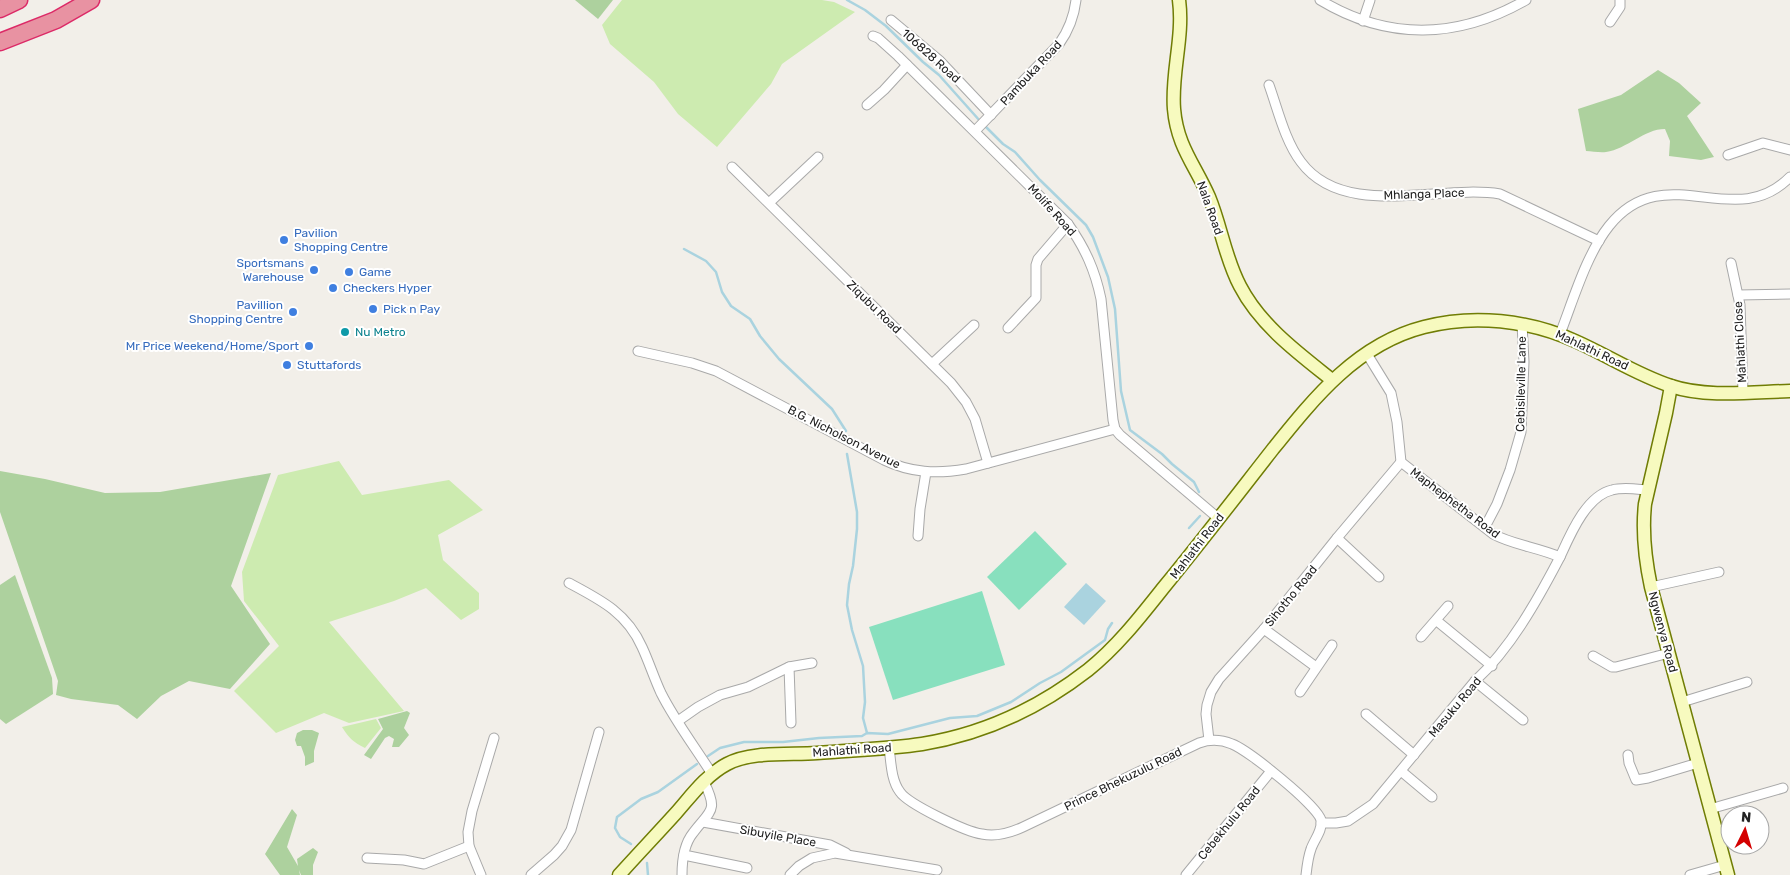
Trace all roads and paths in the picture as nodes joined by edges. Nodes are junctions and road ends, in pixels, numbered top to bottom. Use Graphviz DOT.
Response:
graph roads {
  1 [pos="19,0"];
  2 [pos="91,0"];
  3 [pos="1076,0"];
  4 [pos="1178,0"];
  5 [pos="1320,0"];
  6 [pos="1370,0"];
  7 [pos="1526,0"];
  8 [pos="1620,0"];
  9 [pos="0,8"];
  10 [pos="56,20"];
  11 [pos="891,20"];
  12 [pos="1363,21"];
  13 [pos="1610,22"];
  14 [pos="873,36"];
  15 [pos="0,42"];
  16 [pos="0,52"];
  17 [pos="907,64"];
  18 [pos="1269,85"];
  19 [pos="867,104"];
  20 [pos="990,116"];
  21 [pos="976,130"];
  22 [pos="1790,150"];
  23 [pos="1728,155"];
  24 [pos="818,157"];
  25 [pos="732,167"];
  26 [pos="1790,177"];
  27 [pos="770,202"];
  28 [pos="1068,224"];
  29 [pos="1599,241"];
  30 [pos="1731,263"];
  31 [pos="1790,294"];
  32 [pos="1738,295"];
  33 [pos="1522,324"];
  34 [pos="974,326"];
  35 [pos="1008,328"];
  36 [pos="1560,334"];
  37 [pos="638,351"];
  38 [pos="1367,354"];
  39 [pos="932,364"];
  40 [pos="1332,380"];
  41 [pos="1670,386"];
  42 [pos="1790,391"];
  43 [pos="1742,392"];
  44 [pos="1115,429"];
  45 [pos="1401,462"];
  46 [pos="988,463"];
  47 [pos="926,472"];
  48 [pos="1647,490"];
  49 [pos="1218,518"];
  50 [pos="1484,527"];
  51 [pos="918,536"];
  52 [pos="1336,538"];
  53 [pos="1560,557"];
  54 [pos="1719,572"];
  55 [pos="1380,577"];
  56 [pos="569,583"];
  57 [pos="1651,587"];
  58 [pos="1448,606"];
  59 [pos="1437,621"];
  60 [pos="1264,630"];
  61 [pos="1421,637"];
  62 [pos="1332,645"];
  63 [pos="1668,653"];
  64 [pos="1593,656"];
  65 [pos="812,662"];
  66 [pos="1492,666"];
  67 [pos="789,667"];
  68 [pos="1316,667"];
  69 [pos="1475,680"];
  70 [pos="1747,682"];
  71 [pos="1300,692"];
  72 [pos="1682,702"];
  73 [pos="1366,714"];
  74 [pos="1523,720"];
  75 [pos="678,721"];
  76 [pos="791,723"];
  77 [pos="599,732"];
  78 [pos="494,738"];
  79 [pos="1209,740"];
  80 [pos="889,747"];
  81 [pos="1414,755"];
  82 [pos="1628,755"];
  83 [pos="1698,764"];
  84 [pos="1271,771"];
  85 [pos="1401,771"];
  86 [pos="708,778"];
  87 [pos="1783,788"];
  88 [pos="1432,797"];
  89 [pos="1710,809"];
  90 [pos="703,822"];
  91 [pos="1321,823"];
  92 [pos="468,846"];
  93 [pos="684,855"];
  94 [pos="851,856"];
  95 [pos="367,858"];
  96 [pos="747,868"];
  97 [pos="937,870"];
  98 [pos="1727,870"];
  99 [pos="481,875"];
  100 [pos="531,875"];
  101 [pos="619,875"];
  102 [pos="682,875"];
  103 [pos="790,875"];
  104 [pos="1186,875"];
  105 [pos="1306,875"];
  106 [pos="1690,875"];
  1 -- 9 [label="highway"];
  2 -- 10 [label="highway"];
  3 -- 20 [label="street, Pambuka Road"];
  4 -- 40 [label="street, Nala Road"];
  5 -- 12 [label="street"];
  6 -- 12 [label="street"];
  7 -- 12 [label="street"];
  8 -- 13 [label="street"];
  10 -- 15 [label="highway"];
  10 -- 16 [label="highway"];
  11 -- 20 [label="street, 106828 Road"];
  14 -- 17 [label="street, Molife Road"];
  17 -- 19 [label="street"];
  17 -- 21 [label="street, Molife Road"];
  18 -- 29 [label="street, Mhlanga Place"];
  20 -- 21 [label="street, Pambuka Road"];
  21 -- 28 [label="street, Molife Road"];
  22 -- 23 [label="street"];
  24 -- 27 [label="street"];
  25 -- 27 [label="street, Ziqubu Road"];
  26 -- 29 [label="street"];
  27 -- 39 [label="street, Ziqubu Road"];
  28 -- 35 [label="street"];
  28 -- 44 [label="street, Molife Road"];
  29 -- 36 [label="street"];
  30 -- 32 [label="street, Mahlathi Close"];
  31 -- 32 [label="street"];
  32 -- 43 [label="street, Mahlathi Close"];
  33 -- 36 [label="street, Mahlathi Road"];
  33 -- 38 [label="street, Mahlathi Road"];
  33 -- 50 [label="street, Cebisileville Lane"];
  34 -- 39 [label="street"];
  36 -- 41 [label="street, Mahlathi Road"];
  37 -- 47 [label="street, B.G. Nicholson Avenue"];
  38 -- 40 [label="street, Mahlathi Road"];
  38 -- 45 [label="street, Maphephetha Road"];
  39 -- 46 [label="street, Ziqubu Road"];
  40 -- 49 [label="street, Mahlathi Road"];
  41 -- 43 [label="street, Mahlathi Road"];
  41 -- 48 [label="street, Ngwenya Road"];
  42 -- 43 [label="street, Mahlathi Road"];
  44 -- 46 [label="street, B.G. Nicholson Avenue"];
  44 -- 49 [label="street"];
  45 -- 50 [label="street, Maphephetha Road"];
  45 -- 52 [label="street, Sihotho Road"];
  46 -- 47 [label="street, B.G. Nicholson Avenue"];
  47 -- 51 [label="street"];
  48 -- 53 [label="street"];
  48 -- 57 [label="street, Ngwenya Road"];
  49 -- 80 [label="street, Mahlathi Road"];
  50 -- 53 [label="street, Maphephetha Road"];
  52 -- 55 [label="street"];
  52 -- 60 [label="street, Sihotho Road"];
  53 -- 66 [label="street, Masuku Road"];
  54 -- 57 [label="street"];
  56 -- 75 [label="street"];
  57 -- 63 [label="street, Ngwenya Road"];
  58 -- 59 [label="street"];
  59 -- 61 [label="street"];
  59 -- 66 [label="street"];
  60 -- 68 [label="street"];
  60 -- 79 [label="street, Sihotho Road"];
  62 -- 68 [label="street"];
  63 -- 64 [label="street"];
  63 -- 72 [label="street, Ngwenya Road"];
  65 -- 67 [label="street"];
  66 -- 69 [label="street, Masuku Road"];
  67 -- 75 [label="street"];
  67 -- 76 [label="street"];
  68 -- 71 [label="street"];
  69 -- 74 [label="street"];
  69 -- 81 [label="street, Masuku Road"];
  70 -- 72 [label="street"];
  72 -- 83 [label="street, Ngwenya Road"];
  73 -- 81 [label="street"];
  75 -- 86 [label="street"];
  77 -- 100 [label="street"];
  78 -- 92 [label="street"];
  79 -- 80 [label="street, Prince Bhekuzulu Road"];
  79 -- 84 [label="street"];
  80 -- 86 [label="street, Mahlathi Road"];
  81 -- 85 [label="street, Masuku Road"];
  82 -- 83 [label="street"];
  83 -- 89 [label="street, Ngwenya Road"];
  84 -- 91 [label="street"];
  84 -- 104 [label="street, Cebekhulu Road"];
  85 -- 88 [label="street"];
  85 -- 91 [label="street, Masuku Road"];
  86 -- 90 [label="street"];
  86 -- 101 [label="street, Mahlathi Road"];
  87 -- 89 [label="street"];
  89 -- 98 [label="street, Ngwenya Road"];
  90 -- 93 [label="street"];
  90 -- 94 [label="street, Sibuyile Place"];
  91 -- 105 [label="street"];
  92 -- 95 [label="street"];
  92 -- 99 [label="street"];
  93 -- 96 [label="street"];
  93 -- 102 [label="street"];
  94 -- 97 [label="street"];
  94 -- 103 [label="street"];
  98 -- 106 [label="street"];
}
